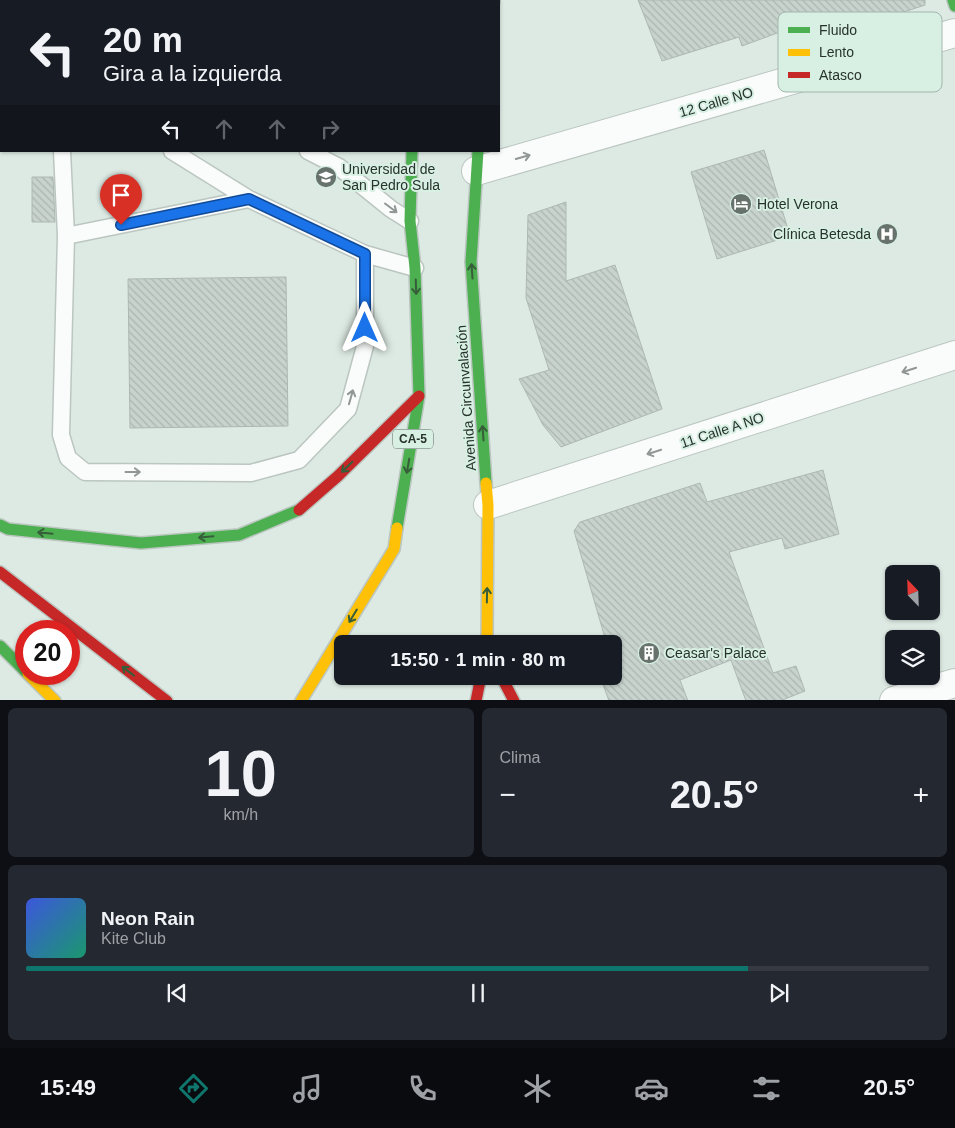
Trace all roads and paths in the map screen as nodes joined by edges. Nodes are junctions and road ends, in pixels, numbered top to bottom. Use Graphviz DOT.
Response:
graph roads {
  1 [pos="953,0"];
  2 [pos="955,6"];
  3 [pos="955,33"];
  4 [pos="942,36"];
  5 [pos="778,80"];
  6 [pos="62,152"];
  7 [pos="174,152"];
  8 [pos="310,152"];
  9 [pos="412,152"];
  10 [pos="477,161"];
  11 [pos="249,199"];
  12 [pos="410,221"];
  13 [pos="66,236"];
  14 [pos="365,254"];
  15 [pos="415,268"];
  16 [pos="955,356"];
  17 [pos="419,396"];
  18 [pos="488,505"];
  19 [pos="0,525"];
  20 [pos="0,572"];
  21 [pos="487,635"];
  22 [pos="0,646"];
  23 [pos="15,661"];
  24 [pos="955,683"];
  25 [pos="39,685"];
  26 [pos="479,685"];
  27 [pos="506,685"];
  28 [pos="55,700"];
  29 [pos="167,700"];
  30 [pos="301,700"];
  31 [pos="476,700"];
  32 [pos="514,700"];
  33 [pos="894,700"];
  1 -- 2 [label="main road"];
  4 -- 3 [label="street, 12 Calle NO, one-way"];
  10 -- 5 [label="street, 12 Calle NO, one-way"];
  6 -- 13 [label="lane"];
  7 -- 11 [label="lane"];
  8 -- 12 [label="lane, one-way"];
  9 -- 12 [label="main road, CA-5"];
  18 -- 10 [label="main road, Avenida Circunvalación, one-way"];
  11 -- 13 [label="lane"];
  11 -- 14 [label="lane"];
  12 -- 15 [label="main road, CA-5"];
  13 -- 14 [label="lane, one-way"];
  14 -- 15 [label="lane"];
  15 -- 17 [label="main road, CA-5, one-way"];
  16 -- 18 [label="street, 11 Calle A NO, one-way"];
  17 -- 19 [label="main road, one-way"];
  17 -- 30 [label="main road, CA-5, one-way"];
  21 -- 18 [label="main road, Avenida Circunvalación, one-way"];
  29 -- 20 [label="main road, one-way"];
  22 -- 23 [label="main road"];
  24 -- 33 [label="street"];
  25 -- 28 [label="main road"];
  26 -- 31 [label="main road"];
  27 -- 32 [label="main road"];
}
